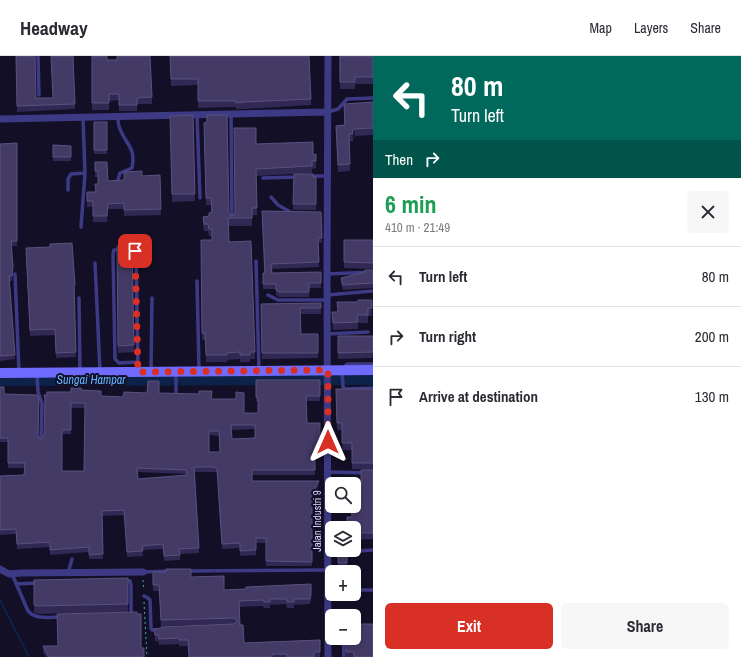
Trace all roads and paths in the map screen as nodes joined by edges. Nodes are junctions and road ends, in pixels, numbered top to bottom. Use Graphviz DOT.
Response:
graph roads {
  1 [pos="38,56"];
  2 [pos="328,56"];
  3 [pos="39,95"];
  4 [pos="373,98"];
  5 [pos="327,112"];
  6 [pos="231,114"];
  7 [pos="197,115"];
  8 [pos="118,117"];
  9 [pos="83,118"];
  10 [pos="0,119"];
  11 [pos="85,173"];
  12 [pos="327,176"];
  13 [pos="263,178"];
  14 [pos="117,183"];
  15 [pos="68,190"];
  16 [pos="271,196"];
  17 [pos="200,198"];
  18 [pos="298,213"];
  19 [pos="232,220"];
  20 [pos="81,227"];
  21 [pos="256,261"];
  22 [pos="94,263"];
  23 [pos="373,272"];
  24 [pos="15,274"];
  25 [pos="327,274"];
  26 [pos="197,281"];
  27 [pos="373,292"];
  28 [pos="268,296"];
  29 [pos="327,297"];
  30 [pos="79,298"];
  31 [pos="152,298"];
  32 [pos="368,332"];
  33 [pos="327,334"];
  34 [pos="373,364"];
  35 [pos="138,367"];
  36 [pos="373,370"];
  37 [pos="199,371"];
  38 [pos="259,371"];
  39 [pos="151,372"];
  40 [pos="328,372"];
  41 [pos="343,372"];
  42 [pos="0,373"];
  43 [pos="19,373"];
  44 [pos="80,373"];
  45 [pos="100,373"];
  46 [pos="37,374"];
  47 [pos="176,376"];
  48 [pos="373,388"];
  49 [pos="176,392"];
  50 [pos="41,440"];
  51 [pos="328,472"];
  52 [pos="373,473"];
  53 [pos="329,521"];
  54 [pos="373,550"];
  55 [pos="361,551"];
  56 [pos="72,559"];
  57 [pos="0,569"];
  58 [pos="325,570"];
  59 [pos="173,571"];
  60 [pos="181,571"];
  61 [pos="143,572"];
  62 [pos="68,573"];
  63 [pos="12,574"];
  64 [pos="117,581"];
  65 [pos="39,583"];
  66 [pos="16,584"];
  67 [pos="361,590"];
  68 [pos="373,590"];
  69 [pos="144,596"];
  70 [pos="330,601"];
  71 [pos="70,616"];
  72 [pos="124,616"];
  73 [pos="151,625"];
  74 [pos="145,626"];
  75 [pos="162,630"];
  76 [pos="343,645"];
  77 [pos="146,657"];
  78 [pos="328,657"];
  79 [pos="344,657"];
  1 -- 3 [label="lane"];
  2 -- 5 [label="street, Jalan Industri 9"];
  4 -- 5 [label="lane"];
  5 -- 6 [label="street"];
  5 -- 12 [label="street, Jalan Industri 9"];
  6 -- 7 [label="street"];
  6 -- 19 [label="lane"];
  7 -- 8 [label="street"];
  7 -- 17 [label="lane"];
  8 -- 9 [label="street"];
  8 -- 14 [label="lane"];
  9 -- 10 [label="street"];
  9 -- 11 [label="lane"];
  11 -- 15 [label="lane"];
  11 -- 20 [label="lane"];
  12 -- 13 [label="lane"];
  12 -- 25 [label="street, Jalan Industri 9"];
  16 -- 18 [label="lane"];
  21 -- 38 [label="lane"];
  22 -- 45 [label="lane"];
  23 -- 25 [label="lane"];
  24 -- 43 [label="lane"];
  25 -- 29 [label="street, Jalan Industri 9"];
  26 -- 37 [label="lane"];
  27 -- 29 [label="lane"];
  28 -- 29 [label="lane"];
  29 -- 33 [label="street, Jalan Industri 9"];
  30 -- 44 [label="lane"];
  31 -- 39 [label="lane"];
  32 -- 33 [label="lane"];
  33 -- 40 [label="street, Jalan Industri 9"];
  34 -- 41 [label="lane"];
  35 -- 35 [label="lane"];
  35 -- 39 [label="street"];
  35 -- 45 [label="street"];
  36 -- 41 [label="street"];
  37 -- 38 [label="street"];
  37 -- 47 [label="street"];
  38 -- 40 [label="street"];
  39 -- 47 [label="street"];
  40 -- 41 [label="street"];
  40 -- 51 [label="street, Jalan Industri 9"];
  41 -- 48 [label="lane"];
  42 -- 43 [label="street"];
  43 -- 46 [label="street"];
  44 -- 45 [label="street"];
  44 -- 46 [label="street"];
  46 -- 50 [label="lane"];
  47 -- 49 [label="lane"];
  51 -- 52 [label="lane"];
  51 -- 53 [label="street, Jalan Industri 9"];
  54 -- 55 [label="lane"];
  56 -- 62 [label="lane"];
  57 -- 63 [label="street"];
  58 -- 60 [label="lane"];
  59 -- 61 [label="lane"];
  61 -- 62 [label="street"];
  61 -- 69 [label="path"];
  62 -- 63 [label="street"];
  63 -- 66 [label="lane"];
  64 -- 72 [label="lane"];
  65 -- 66 [label="lane"];
  66 -- 71 [label="lane"];
  67 -- 68 [label="lane"];
  69 -- 73 [label="lane"];
  69 -- 74 [label="path"];
  70 -- 78 [label="street, Jalan Industri 9"];
  73 -- 74 [label="lane"];
  73 -- 75 [label="lane"];
  74 -- 77 [label="path"];
  76 -- 79 [label="lane"];
}
